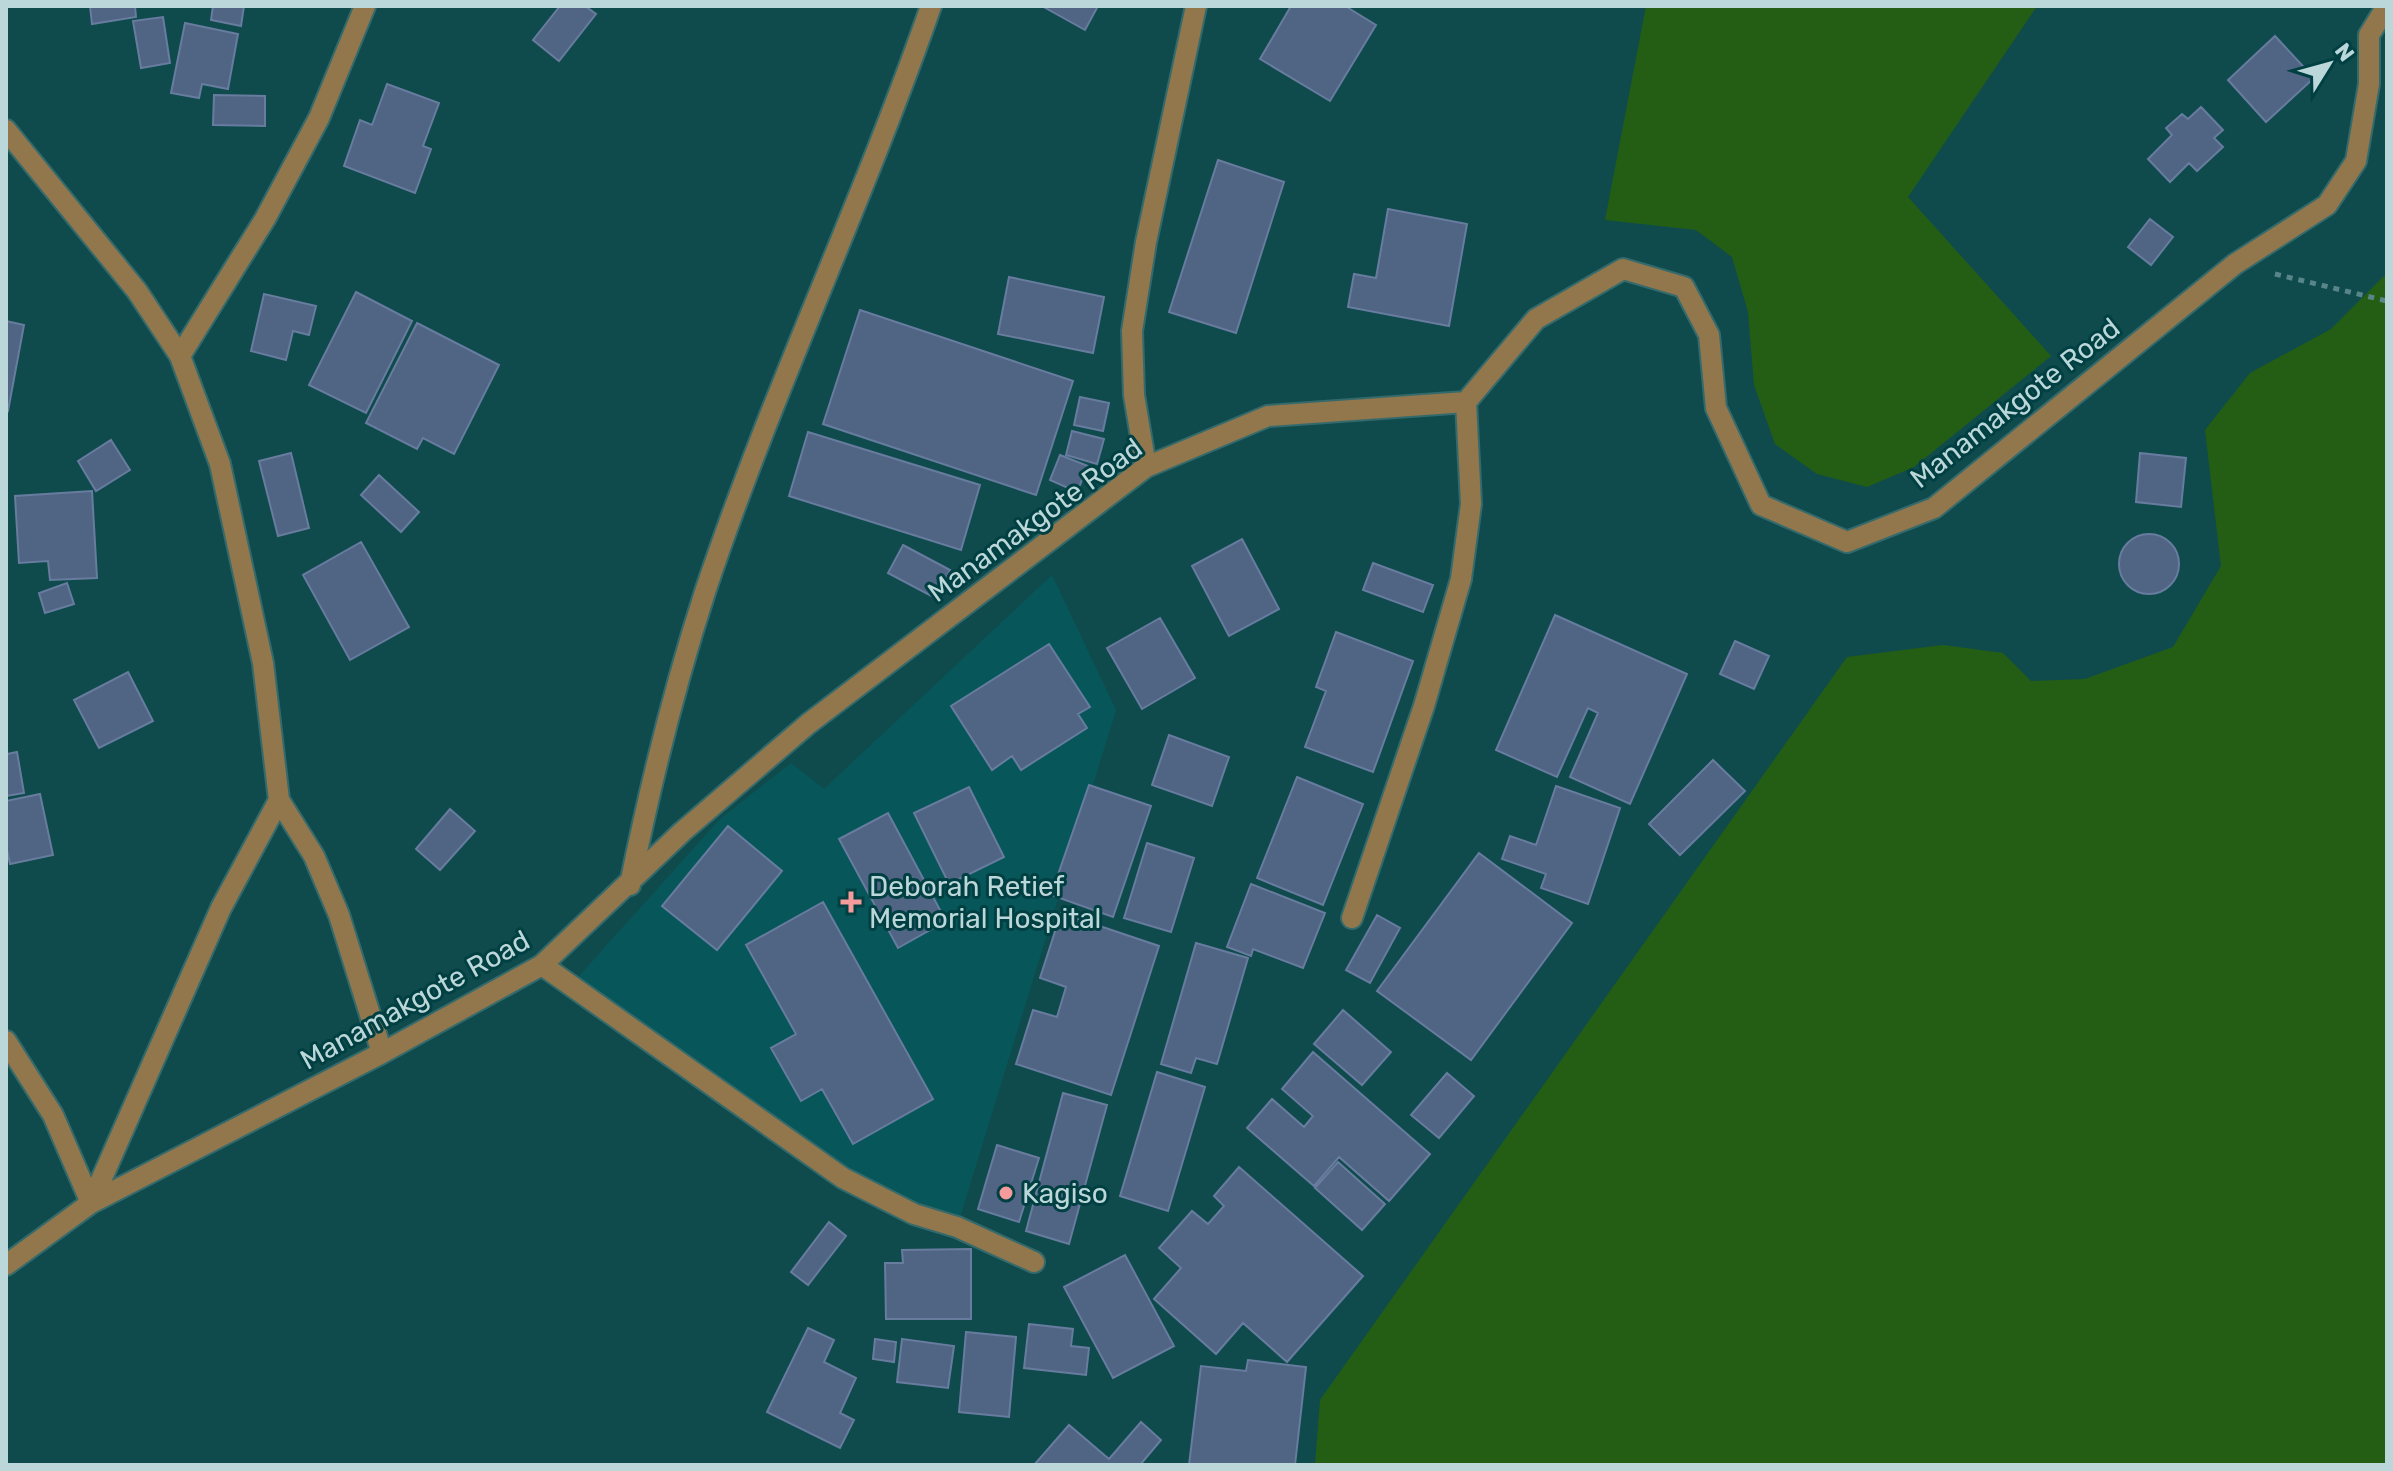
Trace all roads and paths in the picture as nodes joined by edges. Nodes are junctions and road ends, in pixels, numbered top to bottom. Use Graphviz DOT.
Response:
graph roads {
  1 [pos="365,6"];
  2 [pos="931,6"];
  3 [pos="1196,6"];
  4 [pos="2387,6"];
  5 [pos="6,130"];
  6 [pos="29,162"];
  7 [pos="6,165"];
  8 [pos="2235,264"];
  9 [pos="2387,301"];
  10 [pos="180,356"];
  11 [pos="1466,402"];
  12 [pos="1146,467"];
  13 [pos="279,800"];
  14 [pos="630,885"];
  15 [pos="1352,918"];
  16 [pos="542,965"];
  17 [pos="6,1041"];
  18 [pos="382,1053"];
  19 [pos="91,1203"];
  20 [pos="1034,1262"];
  21 [pos="6,1265"];
  1 -- 10 [label="street"];
  2 -- 14 [label="street"];
  3 -- 12 [label="street"];
  4 -- 8 [label="street, Manamakgote Road"];
  5 -- 6 [label="street"];
  6 -- 7 [label="street"];
  6 -- 10 [label="street"];
  8 -- 9 [label="path"];
  8 -- 11 [label="street, Manamakgote Road"];
  10 -- 13 [label="street"];
  11 -- 12 [label="street, Manamakgote Road"];
  11 -- 15 [label="street"];
  12 -- 14 [label="street, Manamakgote Road"];
  13 -- 18 [label="street"];
  13 -- 19 [label="street"];
  14 -- 16 [label="street, Manamakgote Road"];
  16 -- 18 [label="street, Manamakgote Road"];
  16 -- 20 [label="street"];
  17 -- 19 [label="street"];
  18 -- 19 [label="street, Manamakgote Road"];
  19 -- 21 [label="street, Manamakgote Road"];
}
